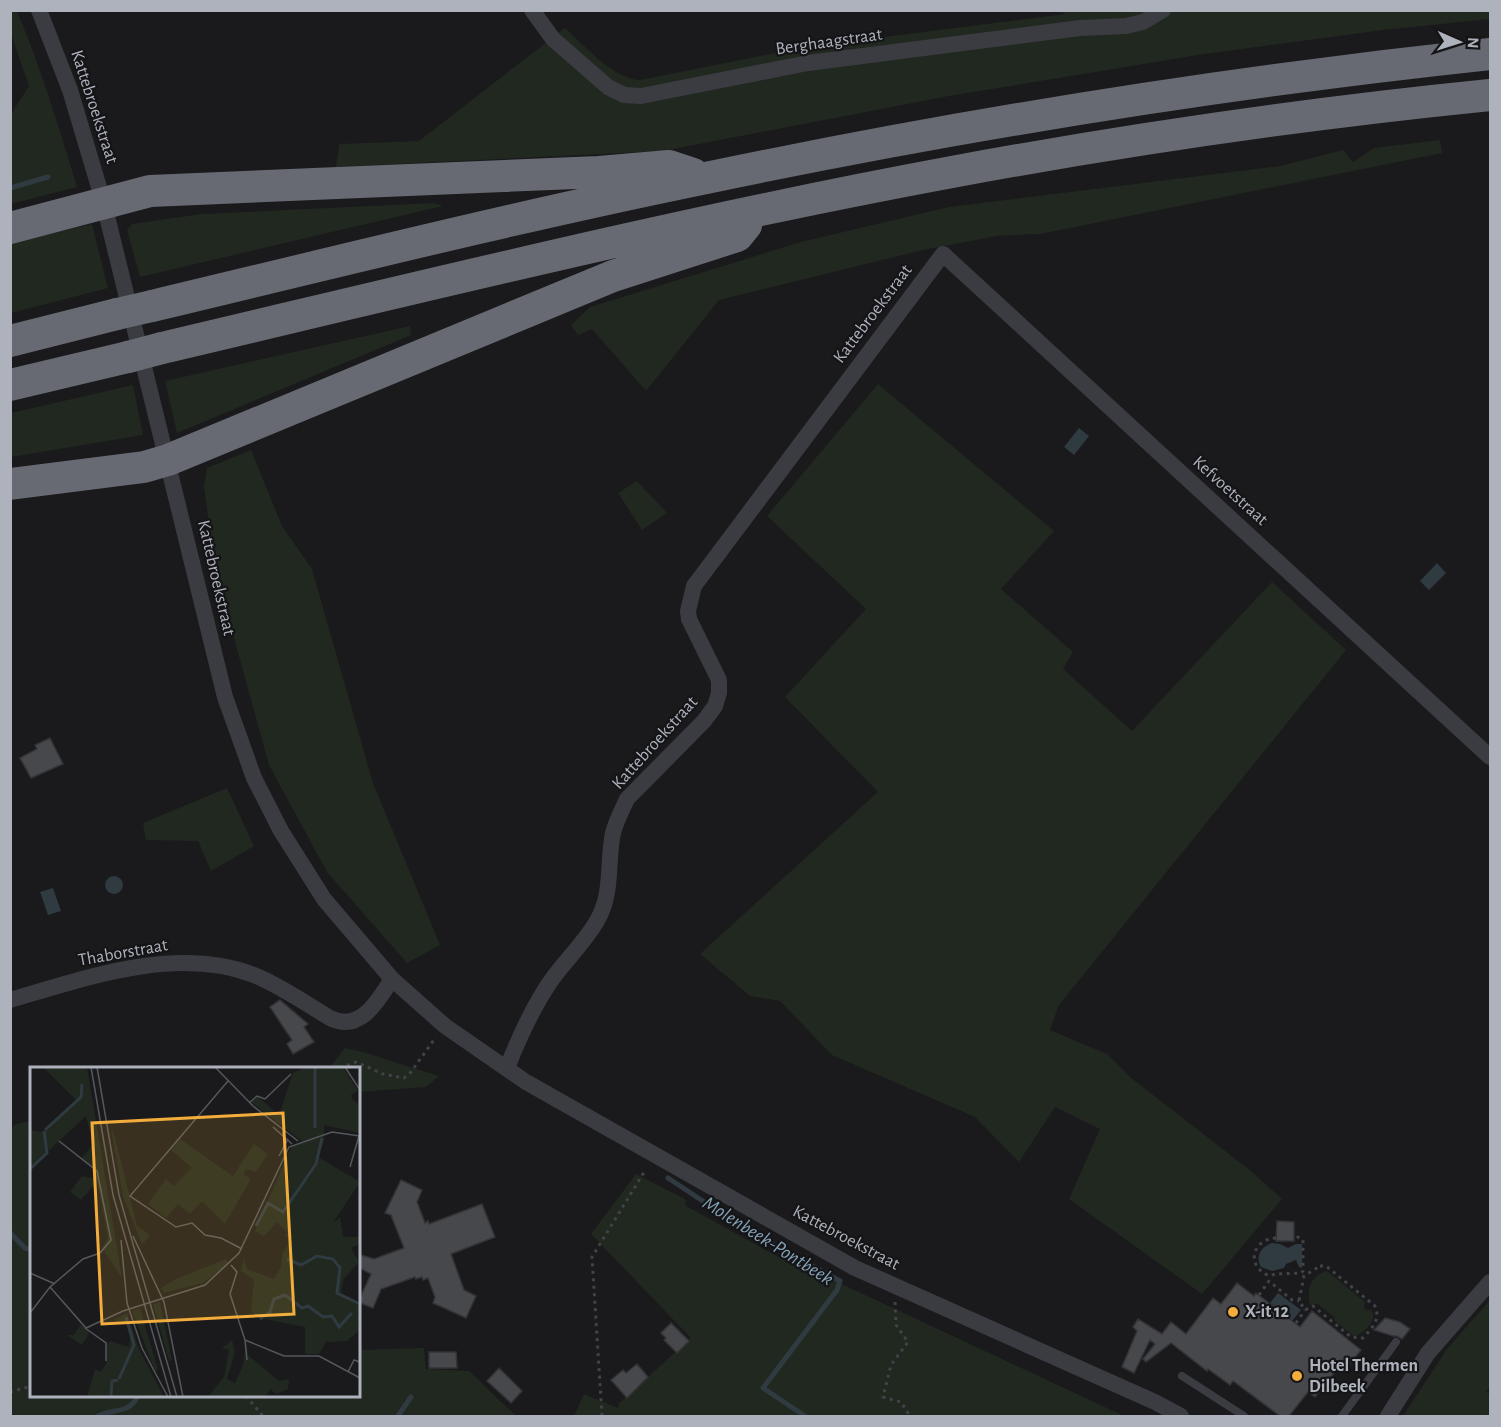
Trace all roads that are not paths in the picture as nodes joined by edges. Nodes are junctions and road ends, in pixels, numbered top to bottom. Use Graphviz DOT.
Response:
graph roads {
  1 [pos="39,10"];
  2 [pos="532,10"];
  3 [pos="1163,10"];
  4 [pos="1491,54"];
  5 [pos="1491,95"];
  6 [pos="704,178"];
  7 [pos="104,204"];
  8 [pos="759,211"];
  9 [pos="10,228"];
  10 [pos="943,254"];
  11 [pos="10,341"];
  12 [pos="10,385"];
  13 [pos="168,460"];
  14 [pos="10,484"];
  15 [pos="1491,757"];
  16 [pos="392,979"];
  17 [pos="10,1000"];
  18 [pos="507,1068"];
  19 [pos="1491,1282"];
  20 [pos="1396,1342"];
  21 [pos="1182,1377"];
  22 [pos="1181,1416"];
  23 [pos="1244,1416"];
  24 [pos="1342,1416"];
  25 [pos="1388,1416"];
  1 -- 7 [label="street, Kattebroekstraat"];
  2 -- 3 [label="street, Berghaagstraat"];
  4 -- 6 [label="highway"];
  5 -- 8 [label="highway"];
  6 -- 7 [label="highway"];
  6 -- 11 [label="highway, bridge"];
  7 -- 9 [label="highway"];
  7 -- 13 [label="street, Kattebroekstraat"];
  8 -- 12 [label="highway, bridge"];
  8 -- 13 [label="highway"];
  10 -- 15 [label="street, Kefvoetstraat"];
  10 -- 18 [label="street, Kattebroekstraat"];
  13 -- 14 [label="highway"];
  13 -- 16 [label="street, Kattebroekstraat"];
  16 -- 17 [label="street, Thaborstraat"];
  16 -- 18 [label="street, Kattebroekstraat"];
  18 -- 22 [label="street, Kattebroekstraat"];
  19 -- 25 [label="street"];
  20 -- 24 [label="lane"];
  21 -- 23 [label="lane"];
}
